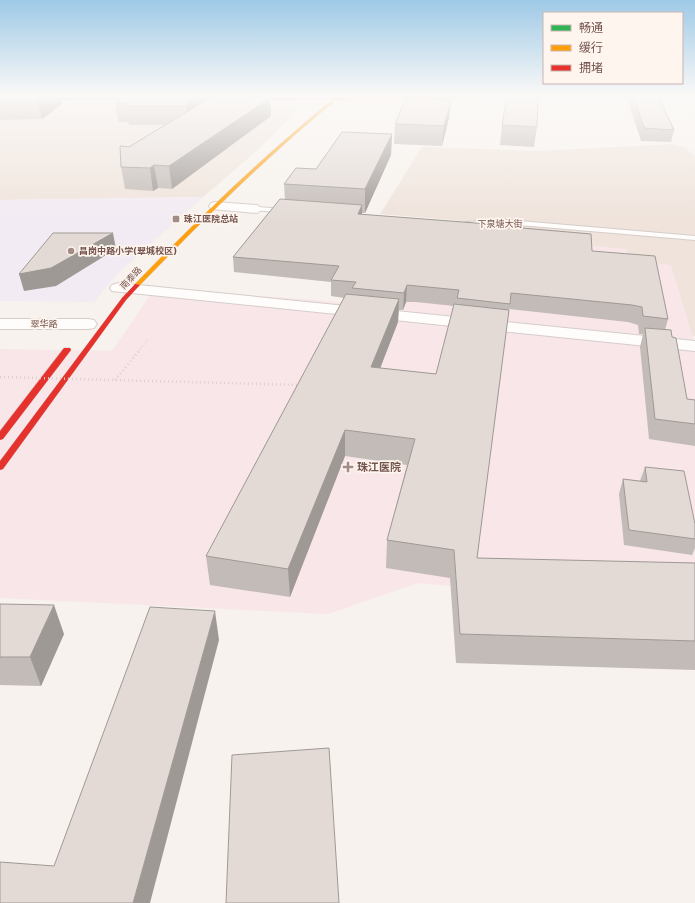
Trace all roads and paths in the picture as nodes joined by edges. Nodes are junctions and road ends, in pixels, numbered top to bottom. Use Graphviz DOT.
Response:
graph roads {
  1 [pos="277,138"];
  2 [pos="288,138"];
  3 [pos="226,183"];
  4 [pos="215,206"];
  5 [pos="258,209"];
  6 [pos="294,212"];
  7 [pos="461,224"];
  8 [pos="695,238"];
  9 [pos="123,288"];
  10 [pos="0,324"];
  11 [pos="87,325"];
  12 [pos="148,339"];
  13 [pos="71,345"];
  14 [pos="695,346"];
  15 [pos="0,377"];
  16 [pos="115,380"];
  17 [pos="304,385"];
  18 [pos="0,437"];
  19 [pos="0,467"];
  1 -- 3 [label="main road"];
  2 -- 4 [label="main road, 南泰路"];
  4 -- 5 [label="street"];
  4 -- 9 [label="main road, 南泰路"];
  5 -- 6 [label="lane"];
  7 -- 8 [label="lane, 下泉塘大街"];
  9 -- 14 [label="street"];
  9 -- 19 [label="main road, 南泰路"];
  10 -- 11 [label="street, 翠华路"];
  12 -- 16 [label="path"];
  13 -- 18 [label="main road"];
  15 -- 16 [label="path, bridge"];
  16 -- 17 [label="path, bridge"];
}
